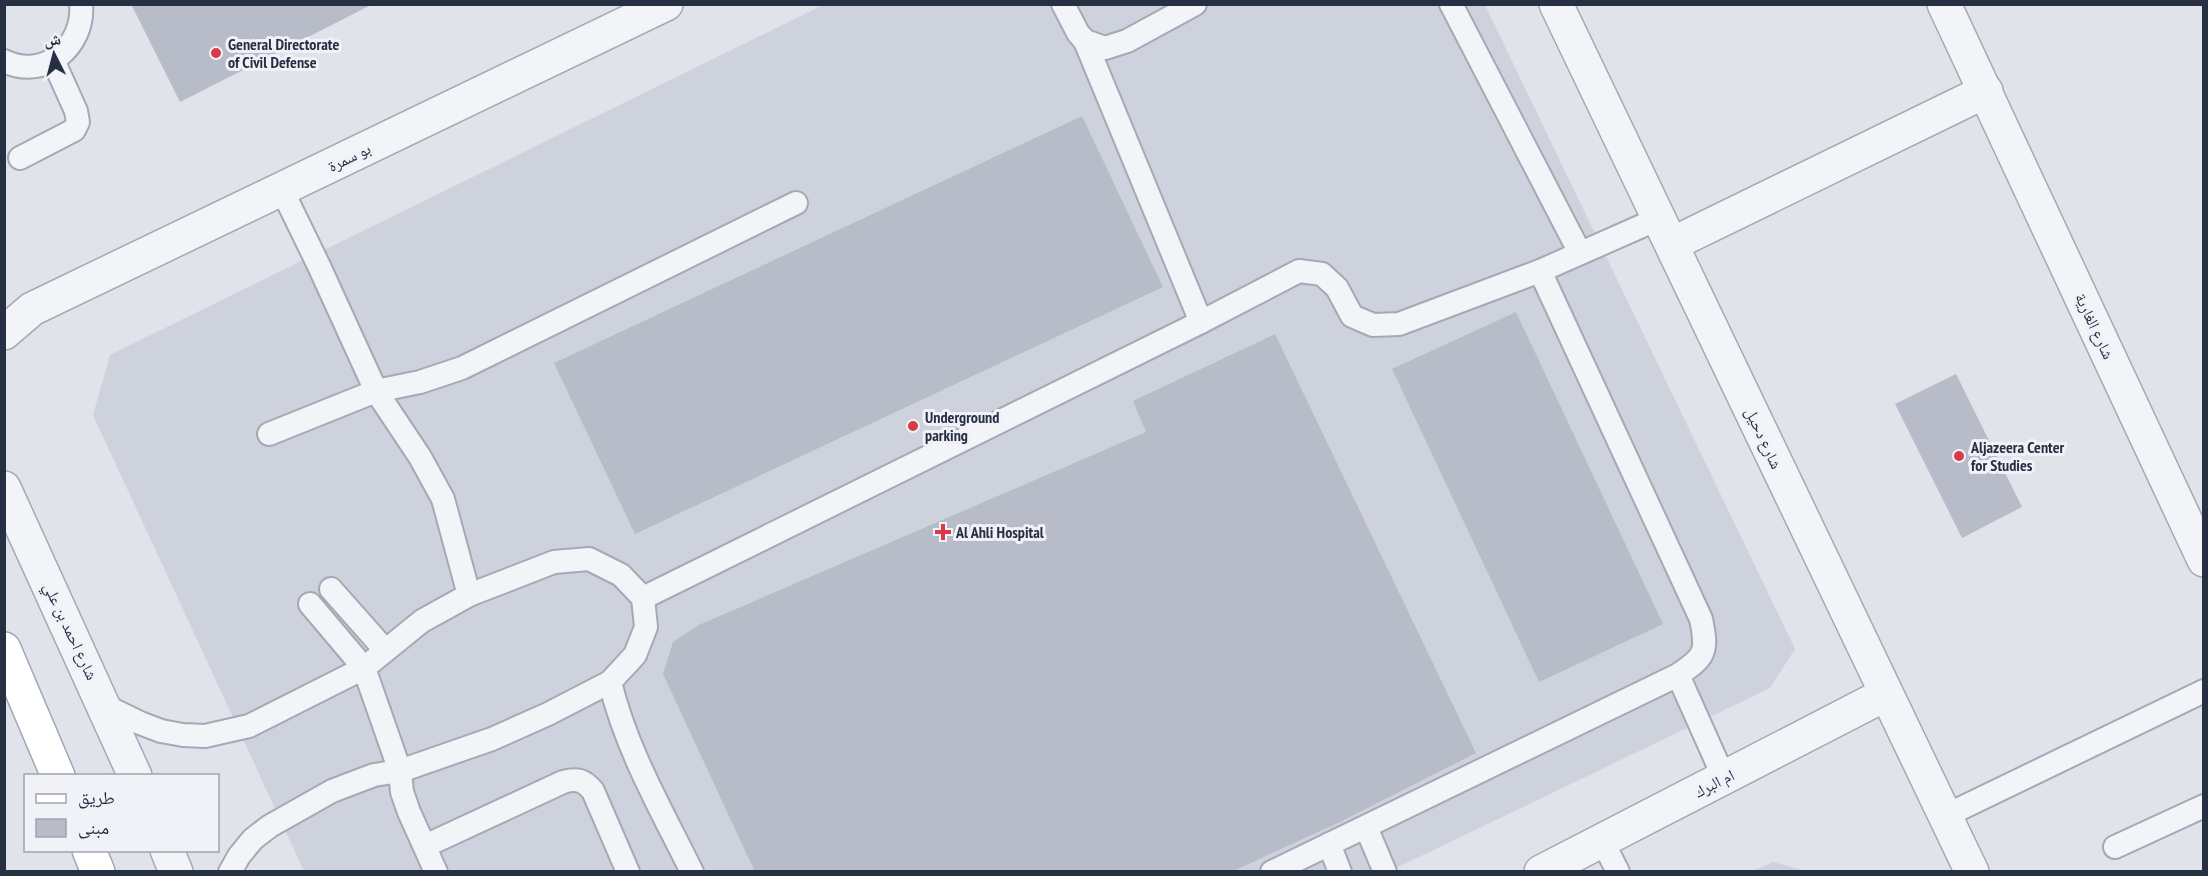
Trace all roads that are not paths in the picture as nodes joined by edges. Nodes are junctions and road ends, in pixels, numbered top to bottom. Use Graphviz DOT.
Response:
graph roads {
  1 [pos="81,4"];
  2 [pos="666,4"];
  3 [pos="1063,4"];
  4 [pos="1195,4"];
  5 [pos="1451,4"];
  6 [pos="1556,4"];
  7 [pos="1944,4"];
  8 [pos="623,14"];
  9 [pos="1085,41"];
  10 [pos="54,60"];
  11 [pos="4,61"];
  12 [pos="1986,91"];
  13 [pos="20,158"];
  14 [pos="282,190"];
  15 [pos="796,203"];
  16 [pos="1666,231"];
  17 [pos="1580,254"];
  18 [pos="1540,272"];
  19 [pos="18,311"];
  20 [pos="1201,322"];
  21 [pos="4,333"];
  22 [pos="375,391"];
  23 [pos="269,434"];
  24 [pos="4,488"];
  25 [pos="2204,560"];
  26 [pos="331,590"];
  27 [pos="469,595"];
  28 [pos="643,598"];
  29 [pos="310,604"];
  30 [pos="4,649"];
  31 [pos="384,650"];
  32 [pos="364,668"];
  33 [pos="1678,675"];
  34 [pos="610,682"];
  35 [pos="2204,691"];
  36 [pos="1886,694"];
  37 [pos="105,706"];
  38 [pos="399,771"];
  39 [pos="57,774"];
  40 [pos="134,774"];
  41 [pos="1724,778"];
  42 [pos="2204,806"];
  43 [pos="1945,816"];
  44 [pos="1366,827"];
  45 [pos="1602,840"];
  46 [pos="1329,844"];
  47 [pos="424,846"];
  48 [pos="2115,847"];
  49 [pos="90,852"];
  50 [pos="168,852"];
  51 [pos="98,872"];
  52 [pos="176,872"];
  53 [pos="230,872"];
  54 [pos="436,872"];
  55 [pos="628,872"];
  56 [pos="692,872"];
  57 [pos="1272,872"];
  58 [pos="1340,872"];
  59 [pos="1385,872"];
  60 [pos="1541,872"];
  61 [pos="1618,872"];
  62 [pos="1972,872"];
  1 -- 10 [label="lane"];
  2 -- 8 [label="street, بو سمرة"];
  3 -- 9 [label="lane"];
  4 -- 9 [label="lane"];
  5 -- 17 [label="lane"];
  6 -- 16 [label="street, شارع دحيل"];
  7 -- 12 [label="street, شارع الغارية"];
  8 -- 14 [label="street, بو سمرة"];
  9 -- 20 [label="lane"];
  10 -- 11 [label="lane"];
  10 -- 13 [label="lane"];
  12 -- 16 [label="street"];
  12 -- 25 [label="street, شارع الغارية"];
  14 -- 19 [label="street, بو سمرة"];
  14 -- 22 [label="lane"];
  15 -- 22 [label="lane"];
  16 -- 17 [label="lane"];
  16 -- 36 [label="street, شارع دحيل"];
  17 -- 18 [label="lane"];
  18 -- 20 [label="lane"];
  18 -- 33 [label="lane"];
  19 -- 21 [label="street, بو سمرة"];
  20 -- 28 [label="lane"];
  22 -- 23 [label="lane"];
  22 -- 27 [label="lane"];
  24 -- 37 [label="street, شارع احمد بن علي"];
  26 -- 31 [label="lane"];
  27 -- 28 [label="lane"];
  27 -- 31 [label="lane"];
  28 -- 34 [label="lane"];
  29 -- 32 [label="lane"];
  30 -- 39 [label="main road"];
  31 -- 32 [label="lane"];
  32 -- 37 [label="lane"];
  32 -- 38 [label="lane"];
  33 -- 41 [label="lane"];
  33 -- 44 [label="lane"];
  34 -- 38 [label="lane"];
  34 -- 56 [label="lane"];
  35 -- 43 [label="lane"];
  36 -- 41 [label="street, ام البرك"];
  36 -- 43 [label="street, شارع دحيل"];
  37 -- 40 [label="street, شارع احمد بن علي"];
  38 -- 47 [label="lane"];
  38 -- 53 [label="lane"];
  41 -- 45 [label="street, ام البرك"];
  42 -- 48 [label="lane"];
  43 -- 62 [label="street, شارع دحيل"];
  44 -- 46 [label="lane"];
  44 -- 59 [label="lane"];
  45 -- 60 [label="street, ام البرك"];
  45 -- 61 [label="lane"];
  46 -- 57 [label="lane"];
  46 -- 58 [label="lane"];
  47 -- 54 [label="lane"];
  47 -- 55 [label="lane"];
  49 -- 51 [label="main road"];
  50 -- 52 [label="street"];
}
